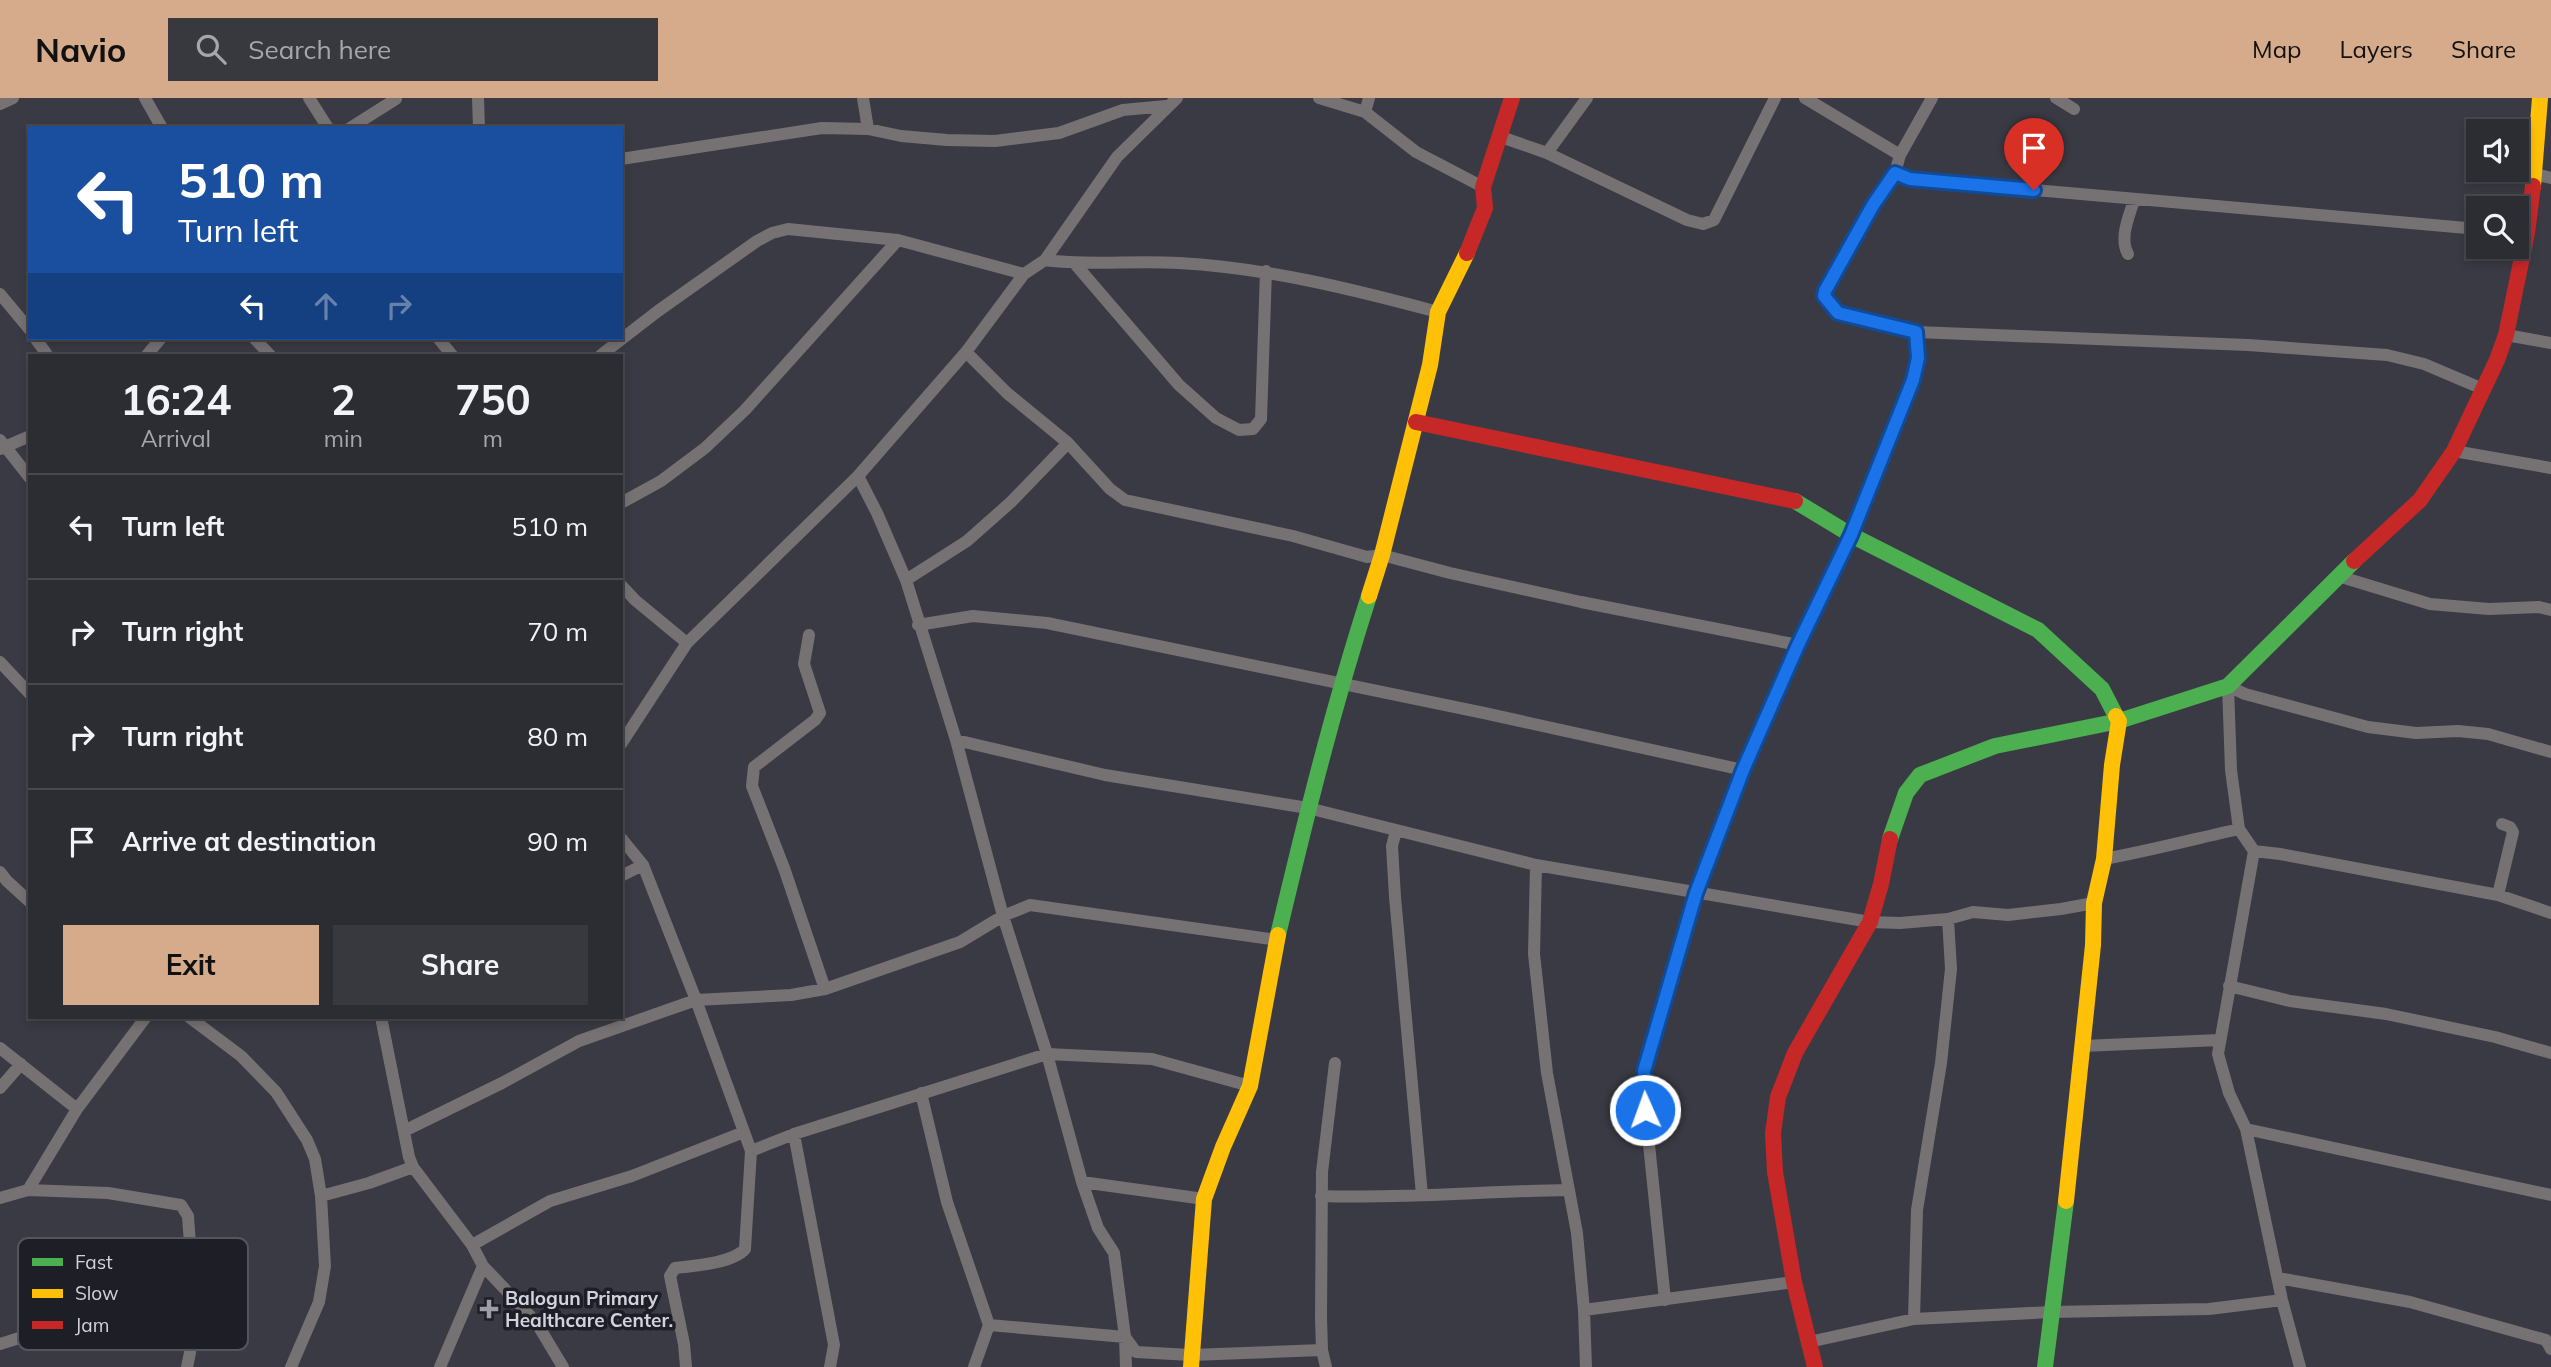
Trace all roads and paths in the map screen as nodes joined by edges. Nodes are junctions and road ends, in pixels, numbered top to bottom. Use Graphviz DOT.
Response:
graph roads {
  1 [pos="13,98"];
  2 [pos="145,98"];
  3 [pos="309,98"];
  4 [pos="478,98"];
  5 [pos="863,98"];
  6 [pos="1177,98"];
  7 [pos="1318,98"];
  8 [pos="1369,98"];
  9 [pos="1513,98"];
  10 [pos="1587,98"];
  11 [pos="1775,98"];
  12 [pos="1805,98"];
  13 [pos="1932,98"];
  14 [pos="2056,98"];
  15 [pos="2540,98"];
  16 [pos="396,99"];
  17 [pos="0,104"];
  18 [pos="1166,106"];
  19 [pos="2074,109"];
  20 [pos="1365,112"];
  21 [pos="161,126"];
  22 [pos="327,126"];
  23 [pos="353,126"];
  24 [pos="479,126"];
  25 [pos="868,129"];
  26 [pos="1501,137"];
  27 [pos="1547,153"];
  28 [pos="1899,155"];
  29 [pos="623,159"];
  30 [pos="1895,173"];
  31 [pos="2535,174"];
  32 [pos="2551,178"];
  33 [pos="1483,187"];
  34 [pos="2134,200"];
  35 [pos="2529,201"];
  36 [pos="2466,228"];
  37 [pos="898,240"];
  38 [pos="2129,254"];
  39 [pos="2518,259"];
  40 [pos="1045,260"];
  41 [pos="1076,265"];
  42 [pos="1266,271"];
  43 [pos="1024,274"];
  44 [pos="0,294"];
  45 [pos="1438,312"];
  46 [pos="28,328"];
  47 [pos="1916,332"];
  48 [pos="623,334"];
  49 [pos="2506,335"];
  50 [pos="36,340"];
  51 [pos="159,340"];
  52 [pos="256,340"];
  53 [pos="440,340"];
  54 [pos="2551,343"];
  55 [pos="966,352"];
  56 [pos="46,353"];
  57 [pos="148,354"];
  58 [pos="269,354"];
  59 [pos="451,354"];
  60 [pos="2483,388"];
  61 [pos="1416,422"];
  62 [pos="28,437"];
  63 [pos="1068,443"];
  64 [pos="2,446"];
  65 [pos="2454,451"];
  66 [pos="2551,468"];
  67 [pos="28,476"];
  68 [pos="858,476"];
  69 [pos="623,502"];
  70 [pos="1851,535"];
  71 [pos="1382,555"];
  72 [pos="2338,576"];
  73 [pos="906,580"];
  74 [pos="623,587"];
  75 [pos="2551,610"];
  76 [pos="918,625"];
  77 [pos="809,635"];
  78 [pos="687,643"];
  79 [pos="1798,645"];
  80 [pos="0,662"];
  81 [pos="1341,684"];
  82 [pos="2228,686"];
  83 [pos="28,692"];
  84 [pos="2119,721"];
  85 [pos="956,740"];
  86 [pos="623,741"];
  87 [pos="2551,752"];
  88 [pos="1743,770"];
  89 [pos="1308,808"];
  90 [pos="2502,824"];
  91 [pos="2239,829"];
  92 [pos="1396,831"];
  93 [pos="623,840"];
  94 [pos="2254,851"];
  95 [pos="2104,859"];
  96 [pos="643,865"];
  97 [pos="1536,865"];
  98 [pos="0,872"];
  99 [pos="623,875"];
  100 [pos="1696,893"];
  101 [pos="2498,894"];
  102 [pos="28,900"];
  103 [pos="2094,903"];
  104 [pos="2551,913"];
  105 [pos="1003,916"];
  106 [pos="1948,919"];
  107 [pos="1870,922"];
  108 [pos="1278,940"];
  109 [pos="2229,986"];
  110 [pos="825,989"];
  111 [pos="696,1000"];
  112 [pos="144,1019"];
  113 [pos="192,1019"];
  114 [pos="381,1019"];
  115 [pos="2219,1040"];
  116 [pos="2083,1046"];
  117 [pos="0,1048"];
  118 [pos="2551,1053"];
  119 [pos="1047,1054"];
  120 [pos="1335,1063"];
  121 [pos="21,1065"];
  122 [pos="1250,1086"];
  123 [pos="0,1088"];
  124 [pos="921,1093"];
  125 [pos="77,1109"];
  126 [pos="2246,1129"];
  127 [pos="404,1131"];
  128 [pos="744,1132"];
  129 [pos="794,1134"];
  130 [pos="751,1151"];
  131 [pos="413,1167"];
  132 [pos="1082,1182"];
  133 [pos="1569,1190"];
  134 [pos="28,1191"];
  135 [pos="1422,1195"];
  136 [pos="2551,1195"];
  137 [pos="321,1196"];
  138 [pos="1321,1196"];
  139 [pos="0,1198"];
  140 [pos="1204,1199"];
  141 [pos="189,1238"];
  142 [pos="472,1245"];
  143 [pos="483,1265"];
  144 [pos="2278,1278"];
  145 [pos="1794,1282"];
  146 [pos="1665,1300"];
  147 [pos="2281,1300"];
  148 [pos="1584,1310"];
  149 [pos="2051,1312"];
  150 [pos="1914,1319"];
  151 [pos="989,1325"];
  152 [pos="1125,1337"];
  153 [pos="18,1338"];
  154 [pos="1809,1342"];
  155 [pos="0,1344"];
  156 [pos="2551,1349"];
  157 [pos="1322,1350"];
  158 [pos="1191,1361"];
  159 [pos="291,1367"];
  160 [pos="440,1367"];
  161 [pos="563,1367"];
  162 [pos="686,1367"];
  163 [pos="830,1367"];
  164 [pos="974,1367"];
  165 [pos="1126,1367"];
  166 [pos="1326,1367"];
  167 [pos="1586,1367"];
  168 [pos="1815,1367"];
  169 [pos="2045,1367"];
  170 [pos="2300,1367"];
  1 -- 17 [label="street"];
  2 -- 21 [label="street"];
  3 -- 22 [label="street"];
  4 -- 24 [label="street"];
  5 -- 25 [label="street"];
  6 -- 18 [label="street"];
  7 -- 20 [label="street"];
  8 -- 20 [label="street"];
  9 -- 26 [label="street"];
  10 -- 27 [label="street"];
  11 -- 27 [label="street"];
  12 -- 28 [label="street"];
  13 -- 28 [label="street"];
  14 -- 19 [label="street"];
  15 -- 31 [label="street"];
  16 -- 23 [label="street"];
  18 -- 25 [label="street"];
  18 -- 40 [label="street"];
  20 -- 33 [label="street"];
  25 -- 29 [label="street"];
  26 -- 27 [label="street"];
  26 -- 33 [label="street"];
  28 -- 30 [label="street"];
  30 -- 34 [label="street"];
  30 -- 47 [label="street"];
  31 -- 32 [label="street"];
  31 -- 35 [label="street"];
  33 -- 45 [label="street"];
  34 -- 36 [label="street"];
  34 -- 38 [label="street"];
  37 -- 43 [label="street"];
  37 -- 48 [label="street"];
  37 -- 69 [label="street"];
  39 -- 49 [label="street"];
  40 -- 41 [label="street"];
  40 -- 43 [label="street"];
  41 -- 42 [label="street"];
  41 -- 42 [label="street"];
  42 -- 45 [label="street"];
  43 -- 55 [label="street"];
  44 -- 46 [label="street"];
  45 -- 61 [label="street"];
  47 -- 60 [label="street"];
  47 -- 70 [label="street"];
  49 -- 54 [label="street"];
  49 -- 60 [label="street"];
  50 -- 56 [label="street"];
  51 -- 57 [label="street"];
  52 -- 58 [label="street"];
  53 -- 59 [label="street"];
  55 -- 63 [label="street"];
  55 -- 68 [label="street"];
  60 -- 65 [label="street"];
  61 -- 70 [label="street"];
  61 -- 71 [label="street"];
  62 -- 64 [label="street"];
  63 -- 71 [label="street"];
  63 -- 73 [label="street"];
  64 -- 67 [label="street"];
  65 -- 66 [label="street"];
  65 -- 72 [label="street"];
  68 -- 73 [label="street"];
  68 -- 78 [label="street"];
  70 -- 79 [label="street"];
  70 -- 84 [label="street"];
  71 -- 79 [label="street"];
  71 -- 81 [label="street"];
  72 -- 75 [label="street"];
  72 -- 82 [label="street"];
  73 -- 76 [label="street"];
  74 -- 78 [label="street"];
  76 -- 81 [label="street"];
  76 -- 85 [label="street"];
  77 -- 110 [label="street"];
  78 -- 86 [label="street"];
  79 -- 88 [label="street"];
  80 -- 83 [label="street"];
  81 -- 88 [label="street"];
  81 -- 89 [label="street"];
  82 -- 84 [label="street"];
  82 -- 87 [label="street"];
  82 -- 91 [label="street"];
  84 -- 95 [label="street"];
  84 -- 107 [label="street"];
  85 -- 89 [label="street"];
  85 -- 105 [label="street"];
  88 -- 100 [label="street"];
  89 -- 92 [label="street"];
  89 -- 108 [label="street"];
  90 -- 101 [label="street"];
  91 -- 94 [label="street"];
  91 -- 95 [label="street"];
  92 -- 97 [label="street"];
  92 -- 135 [label="street"];
  93 -- 96 [label="street"];
  94 -- 101 [label="street"];
  94 -- 109 [label="street"];
  95 -- 103 [label="street"];
  96 -- 99 [label="street"];
  96 -- 111 [label="street"];
  97 -- 100 [label="street"];
  97 -- 133 [label="street"];
  98 -- 102 [label="street"];
  100 -- 107 [label="street"];
  100 -- 146 [label="street"];
  101 -- 104 [label="street"];
  103 -- 106 [label="street"];
  103 -- 116 [label="street"];
  105 -- 108 [label="street"];
  105 -- 110 [label="street"];
  105 -- 119 [label="street"];
  106 -- 107 [label="street"];
  106 -- 150 [label="street"];
  107 -- 145 [label="street"];
  108 -- 122 [label="street"];
  109 -- 115 [label="street"];
  109 -- 118 [label="street"];
  110 -- 111 [label="street"];
  111 -- 127 [label="street"];
  111 -- 128 [label="street"];
  112 -- 125 [label="street"];
  113 -- 137 [label="street"];
  114 -- 127 [label="street"];
  115 -- 116 [label="street"];
  115 -- 126 [label="street"];
  116 -- 149 [label="street"];
  117 -- 121 [label="street"];
  119 -- 122 [label="street"];
  119 -- 124 [label="street"];
  119 -- 132 [label="street"];
  120 -- 138 [label="street"];
  121 -- 123 [label="street"];
  121 -- 125 [label="street"];
  122 -- 140 [label="street"];
  124 -- 129 [label="street"];
  124 -- 151 [label="street"];
  125 -- 134 [label="street"];
  126 -- 136 [label="street"];
  126 -- 144 [label="street"];
  127 -- 131 [label="street"];
  128 -- 130 [label="street"];
  128 -- 142 [label="street"];
  129 -- 130 [label="street"];
  129 -- 163 [label="street"];
  130 -- 162 [label="street"];
  131 -- 137 [label="street"];
  131 -- 142 [label="street"];
  132 -- 140 [label="street"];
  132 -- 152 [label="street"];
  133 -- 135 [label="street"];
  133 -- 148 [label="street"];
  134 -- 139 [label="street"];
  134 -- 141 [label="street"];
  135 -- 138 [label="street"];
  137 -- 159 [label="street"];
  138 -- 157 [label="street"];
  140 -- 158 [label="street"];
  142 -- 143 [label="street"];
  143 -- 160 [label="street"];
  143 -- 161 [label="street"];
  144 -- 147 [label="street"];
  144 -- 156 [label="street"];
  145 -- 146 [label="street"];
  145 -- 154 [label="street"];
  146 -- 148 [label="street"];
  147 -- 149 [label="street"];
  147 -- 170 [label="street"];
  148 -- 167 [label="street"];
  149 -- 150 [label="street"];
  149 -- 169 [label="street"];
  150 -- 154 [label="street"];
  151 -- 152 [label="street"];
  151 -- 164 [label="street"];
  152 -- 158 [label="street"];
  152 -- 165 [label="street"];
  153 -- 155 [label="street"];
  154 -- 168 [label="street"];
  157 -- 158 [label="street"];
  157 -- 166 [label="street"];
}
